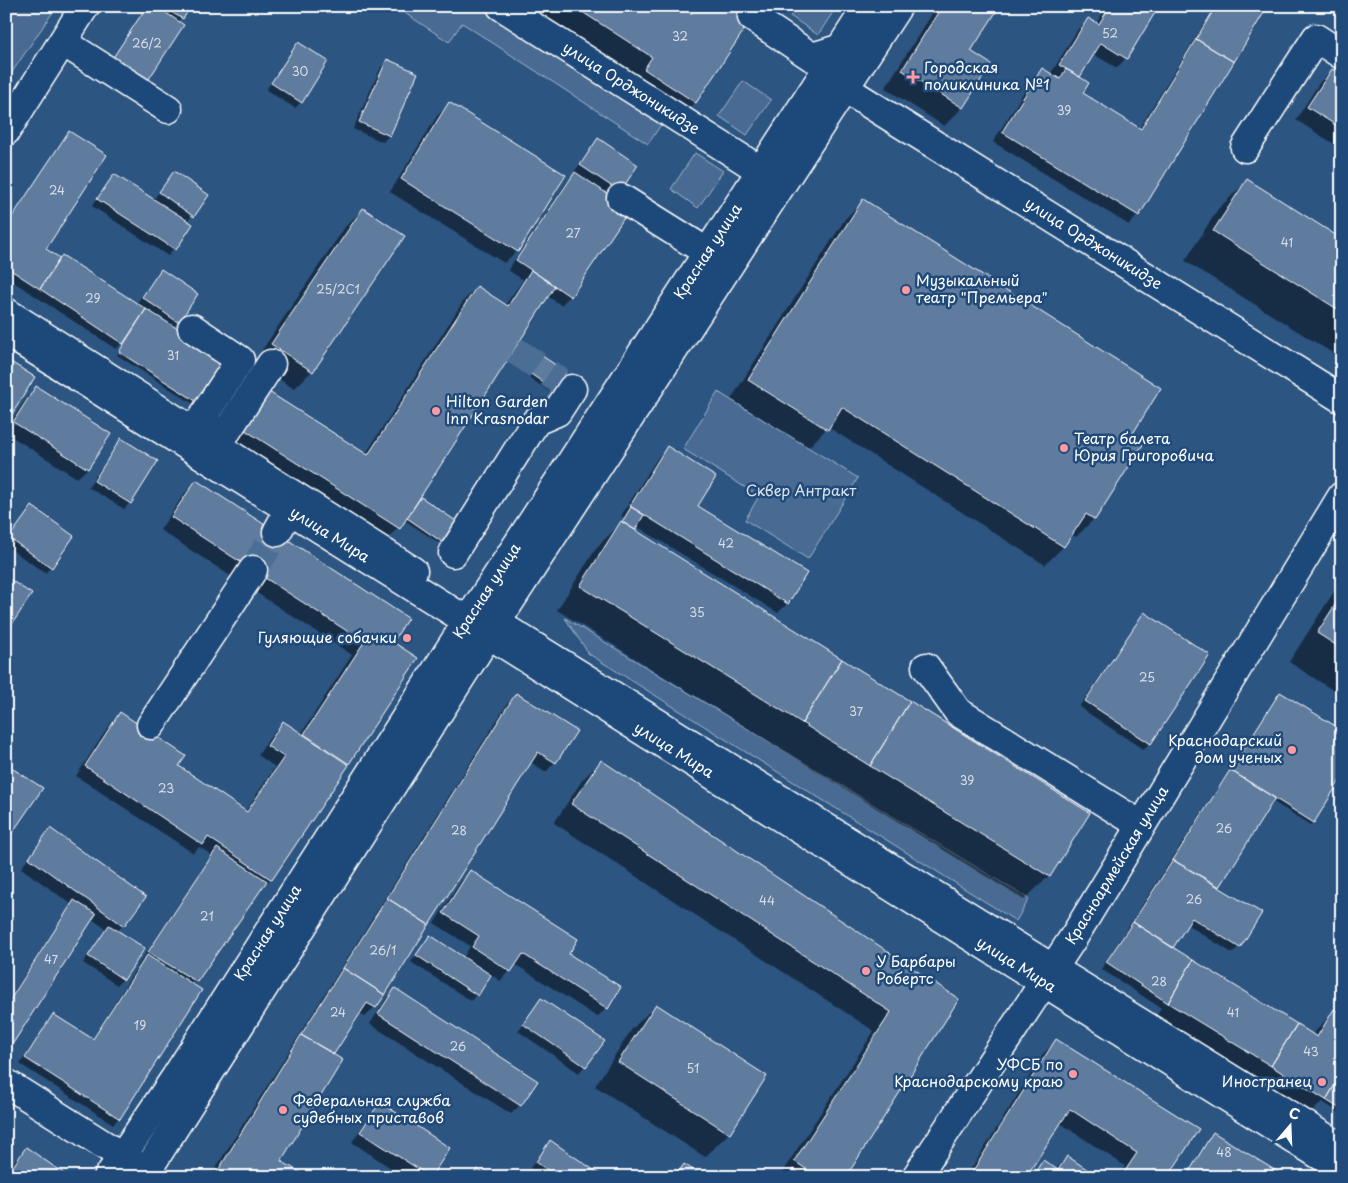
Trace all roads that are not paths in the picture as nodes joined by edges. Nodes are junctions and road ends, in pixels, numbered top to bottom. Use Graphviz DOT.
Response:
graph roads {
  1 [pos="85,6"];
  2 [pos="501,6"];
  3 [pos="868,6"];
  4 [pos="898,6"];
  5 [pos="752,17"];
  6 [pos="63,42"];
  7 [pos="841,48"];
  8 [pos="1342,55"];
  9 [pos="844,88"];
  10 [pos="168,109"];
  11 [pos="6,132"];
  12 [pos="1244,148"];
  13 [pos="760,170"];
  14 [pos="621,198"];
  15 [pos="706,252"];
  16 [pos="6,312"];
  17 [pos="192,328"];
  18 [pos="6,332"];
  19 [pos="270,364"];
  20 [pos="1342,398"];
  21 [pos="604,411"];
  22 [pos="189,438"];
  23 [pos="1342,496"];
  24 [pos="453,553"];
  25 [pos="253,570"];
  26 [pos="482,623"];
  27 [pos="926,666"];
  28 [pos="151,725"];
  29 [pos="1141,825"];
  30 [pos="1048,976"];
  31 [pos="6,1082"];
  32 [pos="1342,1148"];
  33 [pos="115,1166"];
  34 [pos="1342,1169"];
  35 [pos="148,1175"];
  36 [pos="916,1177"];
  1 -- 6 [label="street"];
  2 -- 13 [label="street, улица Орджоникидзе"];
  3 -- 7 [label="street, Красная улица"];
  4 -- 9 [label="street, Красная улица"];
  5 -- 7 [label="street"];
  6 -- 10 [label="street"];
  6 -- 11 [label="street"];
  7 -- 13 [label="street, Красная улица"];
  8 -- 12 [label="street"];
  9 -- 20 [label="street, улица Орджоникидзе"];
  9 -- 26 [label="street, Красная улица"];
  13 -- 15 [label="street, Красная улица"];
  14 -- 15 [label="street"];
  15 -- 21 [label="street, Красная улица"];
  16 -- 22 [label="street, улица Мира"];
  17 -- 22 [label="street"];
  18 -- 22 [label="street, улица Мира"];
  19 -- 22 [label="street"];
  21 -- 24 [label="street"];
  21 -- 26 [label="street, Красная улица"];
  22 -- 26 [label="street, улица Мира"];
  22 -- 26 [label="street, улица Мира"];
  23 -- 29 [label="street, Красноармейская улица"];
  25 -- 28 [label="street"];
  26 -- 30 [label="street, улица Мира"];
  26 -- 33 [label="street, Красная улица"];
  26 -- 35 [label="street, Красная улица"];
  27 -- 29 [label="street"];
  29 -- 30 [label="street, Красноармейская улица"];
  30 -- 32 [label="street, улица Мира"];
  30 -- 34 [label="street, улица Мира"];
  30 -- 36 [label="street, Красноармейская улица"];
  31 -- 33 [label="street"];
  33 -- 35 [label="street"];
}
